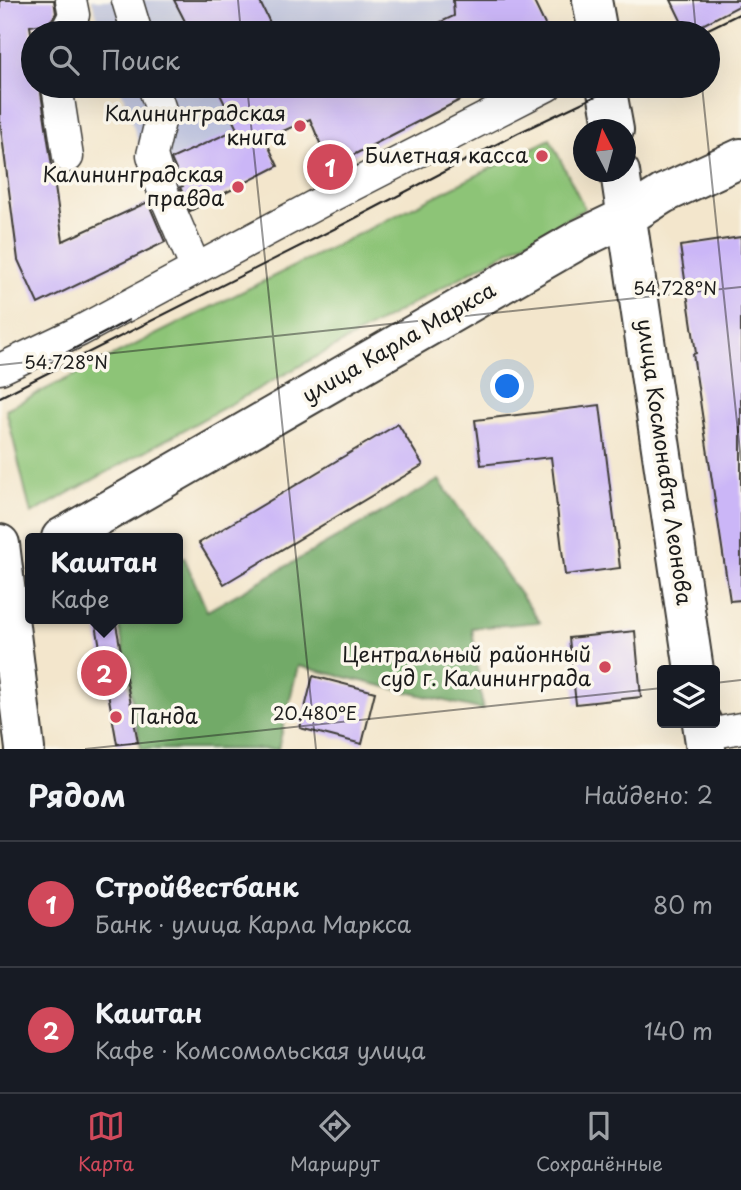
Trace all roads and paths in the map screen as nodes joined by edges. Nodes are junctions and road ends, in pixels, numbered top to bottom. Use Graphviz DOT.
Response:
graph roads {
  1 [pos="71,0"];
  2 [pos="127,0"];
  3 [pos="593,0"];
  4 [pos="71,21"];
  5 [pos="133,21"];
  6 [pos="596,21"];
  7 [pos="59,98"];
  8 [pos="157,98"];
  9 [pos="524,98"];
  10 [pos="608,98"];
  11 [pos="612,119"];
  12 [pos="68,157"];
  13 [pos="741,158"];
  14 [pos="741,172"];
  15 [pos="622,182"];
  16 [pos="629,223"];
  17 [pos="196,269"];
  18 [pos="0,369"];
  19 [pos="70,533"];
  20 [pos="112,533"];
  21 [pos="10,572"];
  22 [pos="693,665"];
  23 [pos="741,728"];
  24 [pos="704,735"];
  25 [pos="25,749"];
  1 -- 4 [label="lane"];
  2 -- 5 [label="lane"];
  3 -- 6 [label="main road"];
  7 -- 12 [label="lane"];
  8 -- 17 [label="lane"];
  9 -- 17 [label="lane"];
  10 -- 11 [label="main road"];
  13 -- 16 [label="main road, улица Карла Маркса"];
  14 -- 16 [label="main road, улица Карла Маркса"];
  15 -- 16 [label="main road, улица Космонавта Леонова"];
  16 -- 19 [label="main road, улица Карла Маркса"];
  16 -- 20 [label="main road, улица Карла Маркса"];
  16 -- 22 [label="main road, улица Космонавта Леонова"];
  17 -- 18 [label="lane"];
  21 -- 25 [label="main road"];
  23 -- 24 [label="lane"];
}
